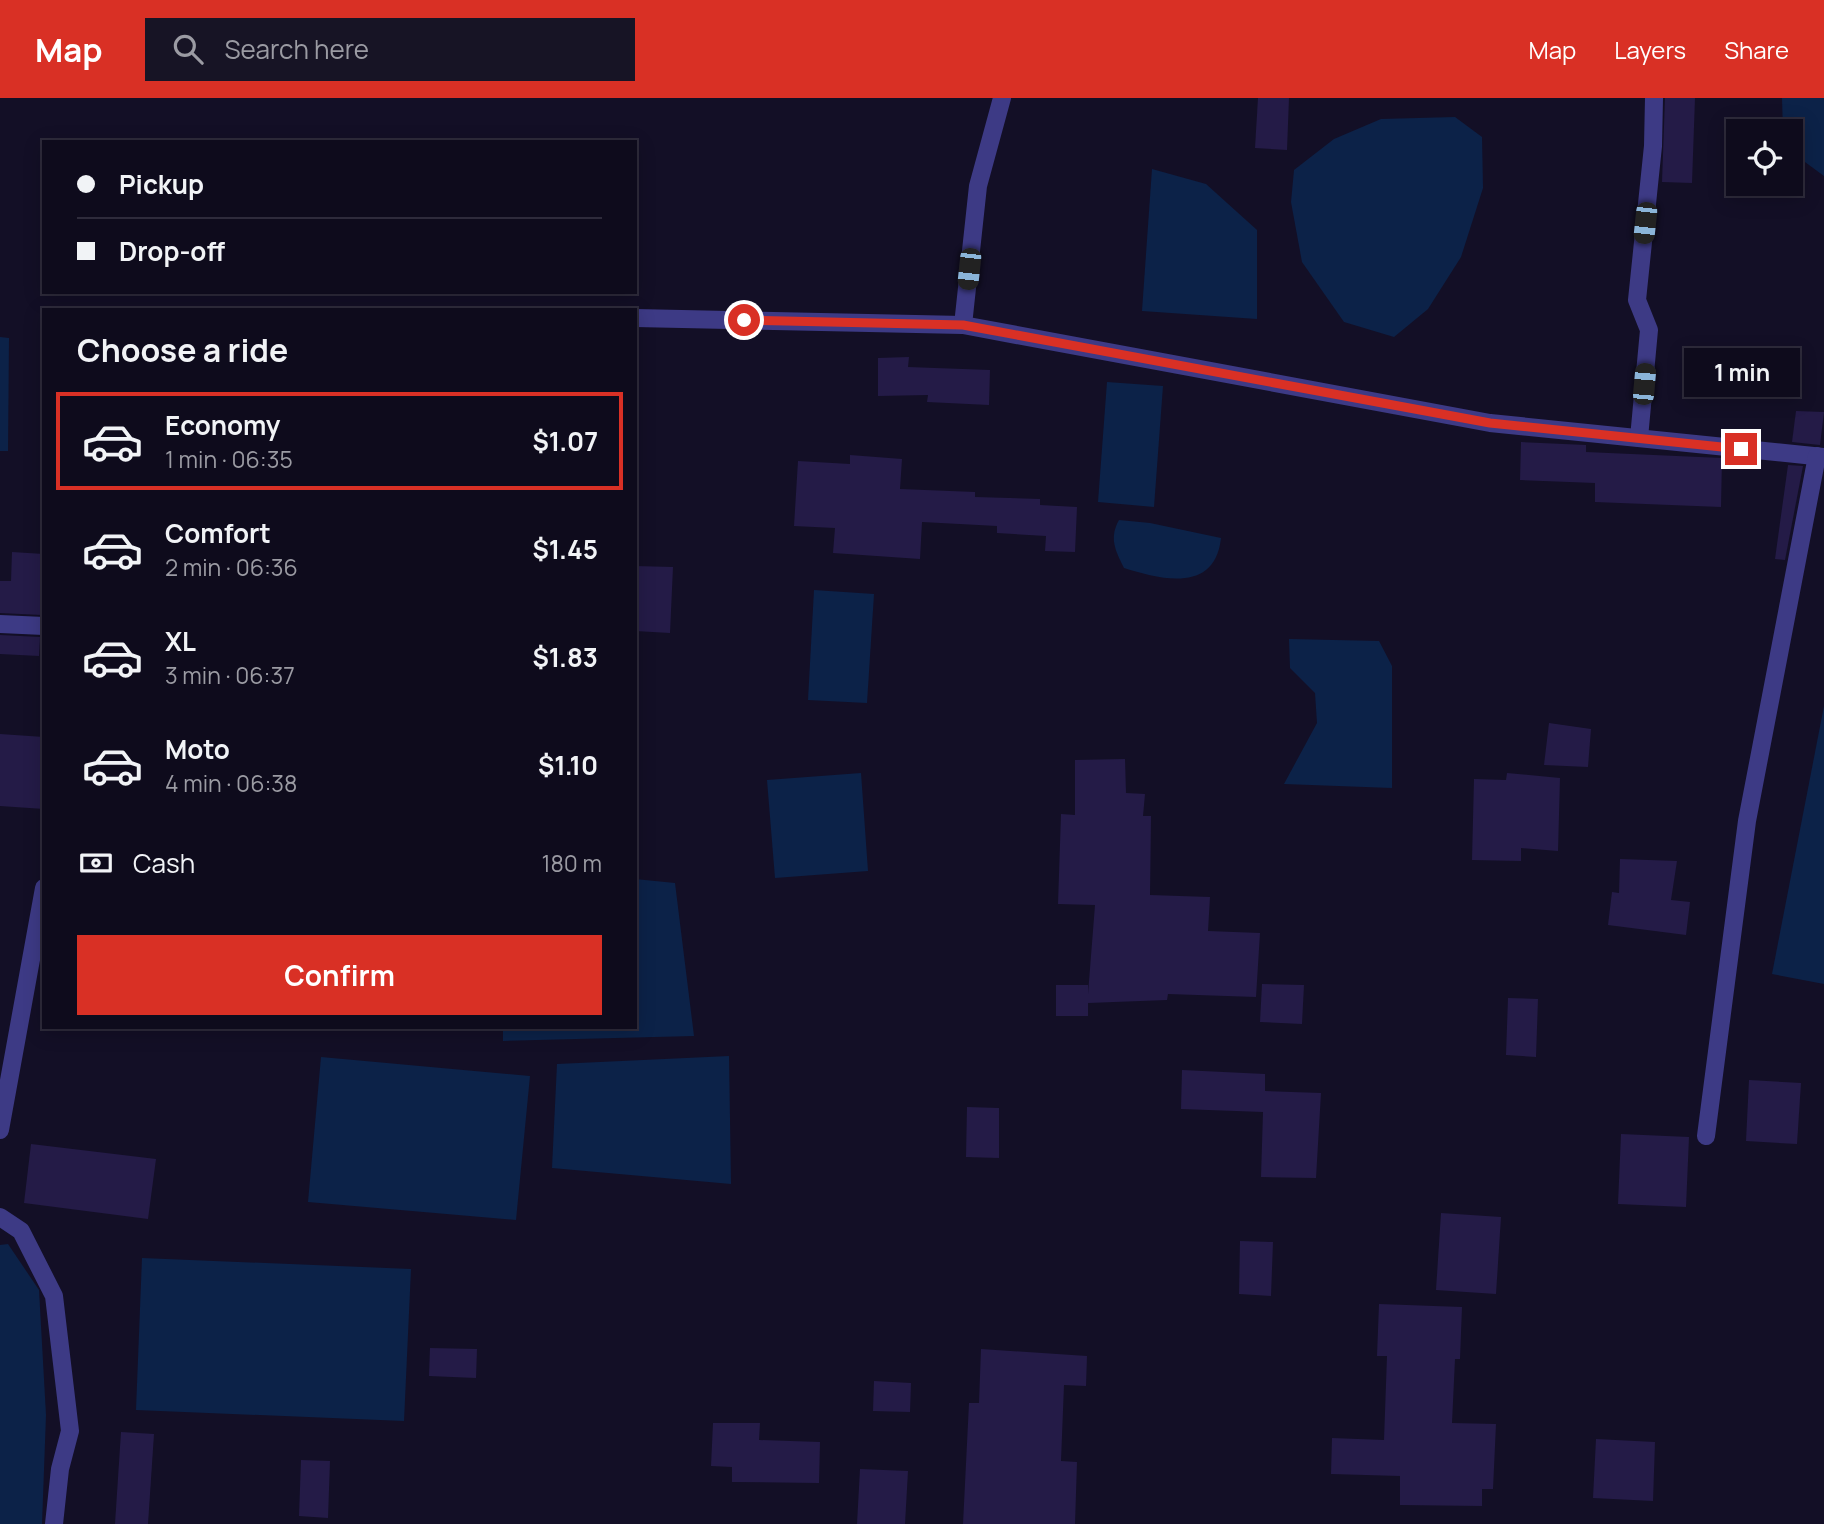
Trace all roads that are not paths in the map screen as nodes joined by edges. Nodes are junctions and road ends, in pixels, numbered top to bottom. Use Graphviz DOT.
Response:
graph roads {
  1 [pos="1002,98"];
  2 [pos="1654,98"];
  3 [pos="637,317"];
  4 [pos="963,325"];
  5 [pos="1639,438"];
  6 [pos="1820,456"];
  7 [pos="0,624"];
  8 [pos="42,626"];
  9 [pos="42,899"];
  10 [pos="0,1130"];
  11 [pos="1706,1136"];
  12 [pos="0,1216"];
  13 [pos="54,1524"];
  1 -- 4 [label="street"];
  2 -- 5 [label="street"];
  3 -- 4 [label="street"];
  4 -- 5 [label="street"];
  5 -- 6 [label="street"];
  6 -- 11 [label="street"];
  7 -- 8 [label="street"];
  9 -- 10 [label="street"];
  12 -- 13 [label="street"];
}
